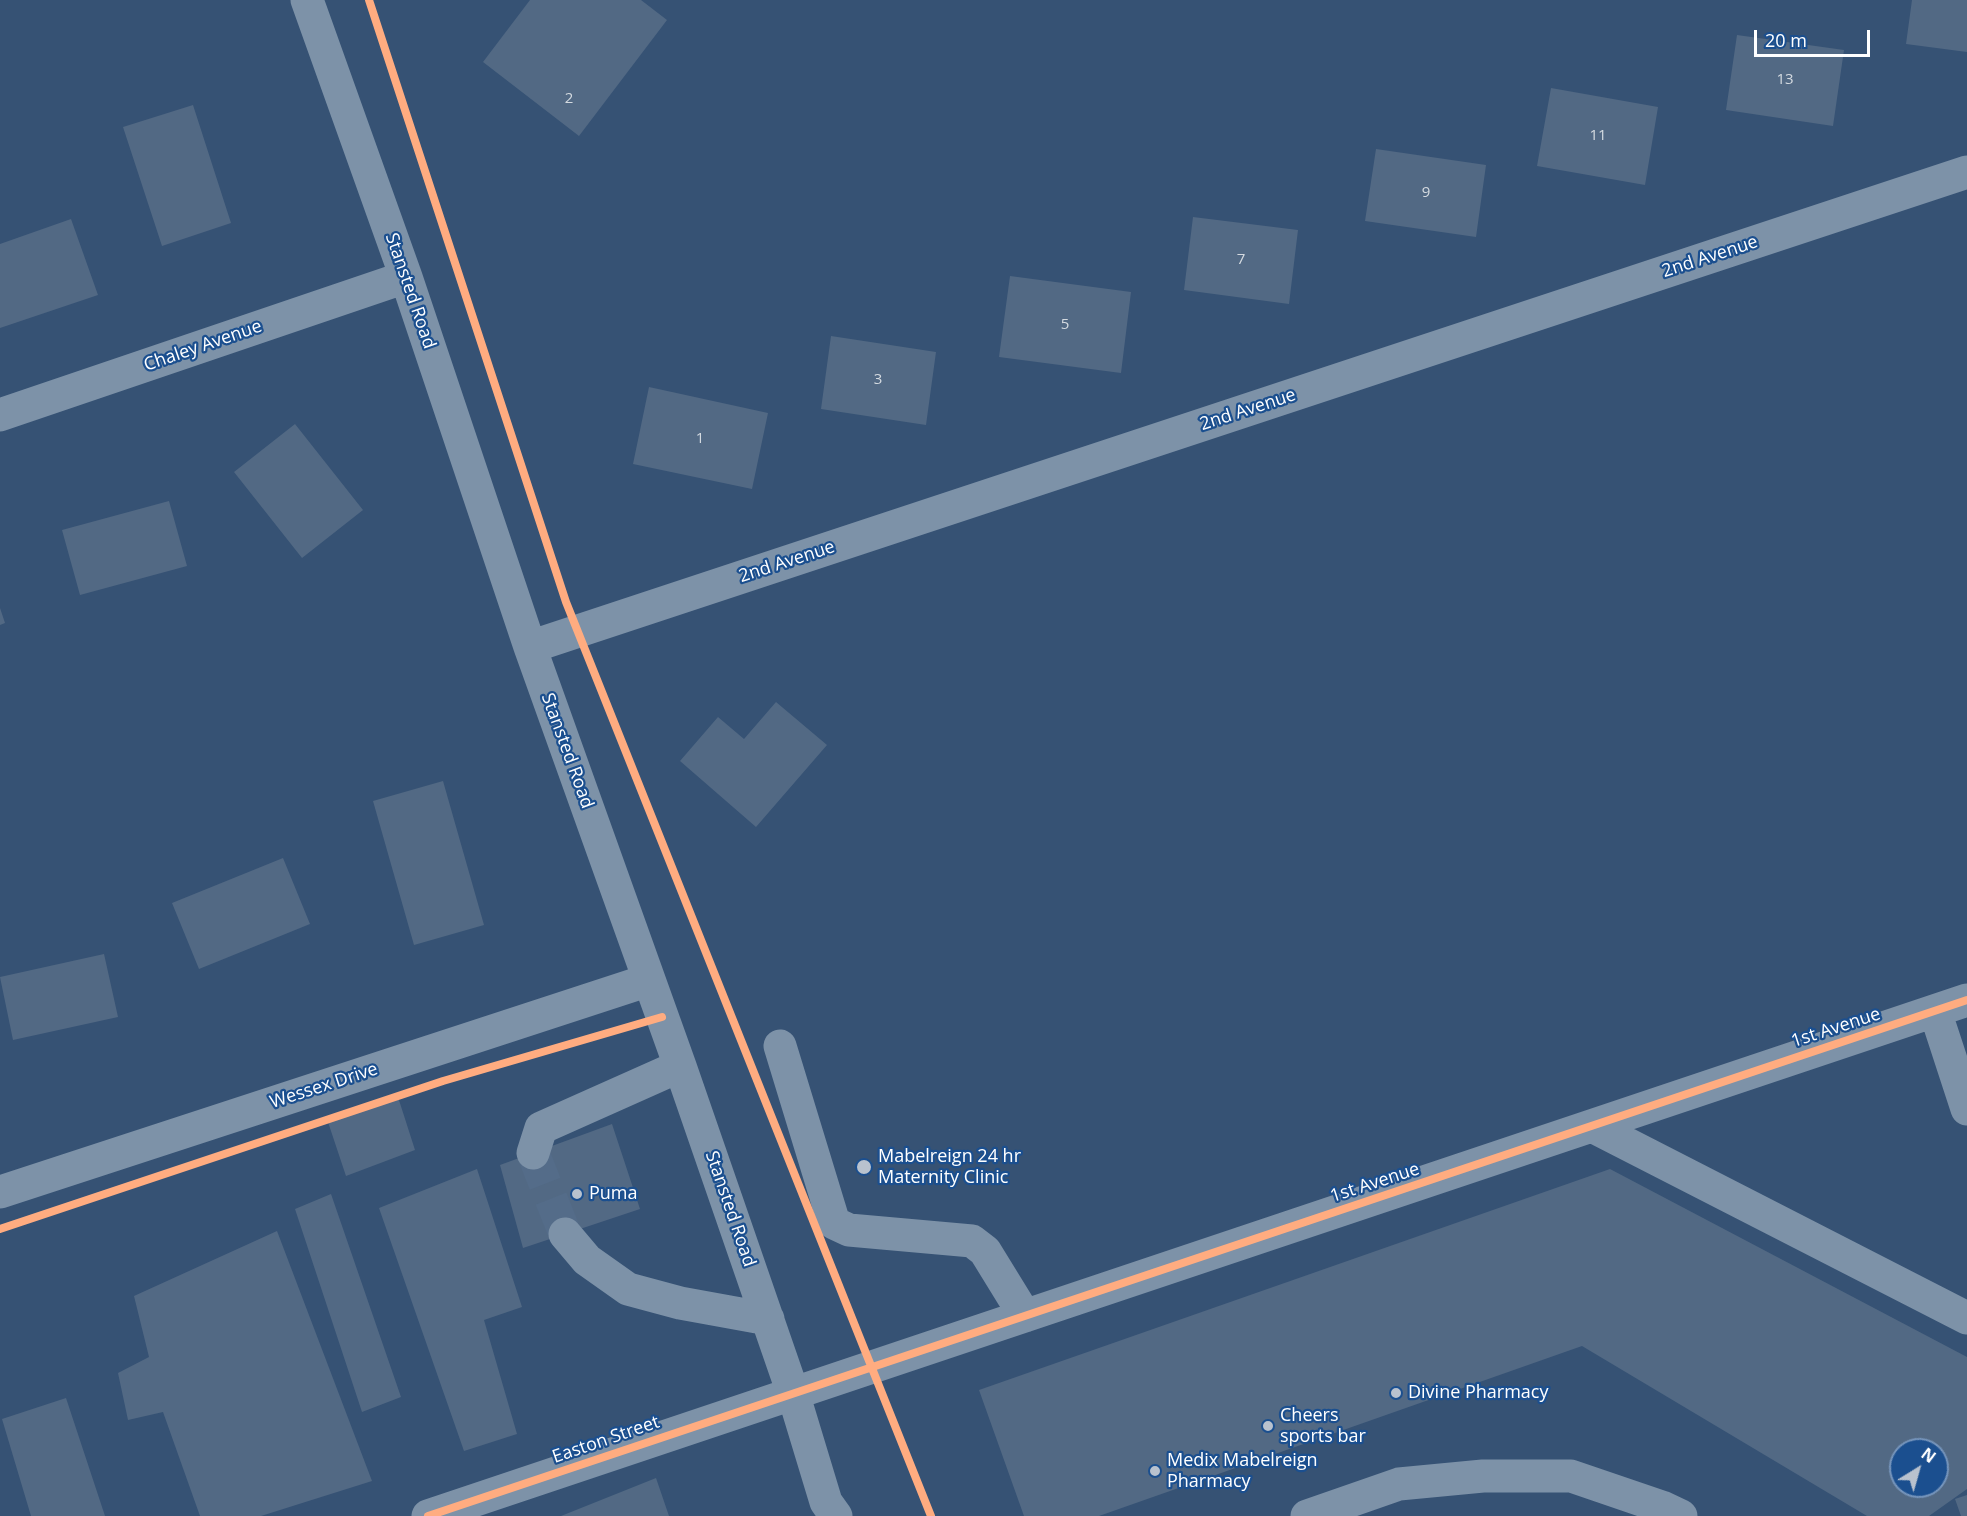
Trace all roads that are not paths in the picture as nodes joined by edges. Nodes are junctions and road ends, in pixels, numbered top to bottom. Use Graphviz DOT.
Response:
graph roads {
  1 [pos="307,0"];
  2 [pos="1967,172"];
  3 [pos="406,277"];
  4 [pos="0,415"];
  5 [pos="530,647"];
  6 [pos="649,980"];
  7 [pos="1967,1000"];
  8 [pos="1935,1011"];
  9 [pos="780,1046"];
  10 [pos="680,1066"];
  11 [pos="1967,1108"];
  12 [pos="1592,1126"];
  13 [pos="533,1153"];
  14 [pos="0,1192"];
  15 [pos="565,1234"];
  16 [pos="1025,1316"];
  17 [pos="1967,1318"];
  18 [pos="768,1319"];
  19 [pos="793,1393"];
  20 [pos="828,1511"];
  21 [pos="428,1516"];
  22 [pos="1307,1516"];
  23 [pos="1681,1516"];
  1 -- 3 [label="street, Stansted Road"];
  2 -- 5 [label="street, 2nd Avenue"];
  3 -- 4 [label="street, Chaley Avenue"];
  3 -- 5 [label="street, Stansted Road"];
  5 -- 6 [label="street, Stansted Road"];
  6 -- 10 [label="street, Stansted Road"];
  6 -- 14 [label="street, Wessex Drive"];
  7 -- 8 [label="street, 1st Avenue"];
  8 -- 11 [label="street"];
  8 -- 12 [label="street, 1st Avenue"];
  9 -- 16 [label="street"];
  10 -- 13 [label="street"];
  10 -- 18 [label="street, Stansted Road"];
  12 -- 16 [label="street, 1st Avenue"];
  12 -- 17 [label="street"];
  15 -- 18 [label="street"];
  16 -- 19 [label="street, 1st Avenue"];
  18 -- 19 [label="street, Stansted Road"];
  19 -- 20 [label="street, Stansted Road"];
  19 -- 21 [label="street, Easton Street"];
  22 -- 23 [label="street"];
}
